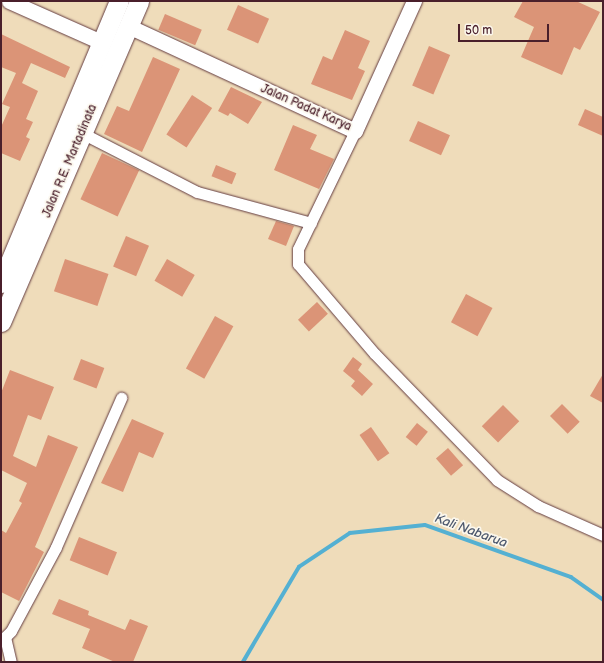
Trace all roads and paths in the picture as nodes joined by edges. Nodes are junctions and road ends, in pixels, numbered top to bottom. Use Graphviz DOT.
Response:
graph roads {
  1 [pos="9,1"];
  2 [pos="119,1"];
  3 [pos="139,1"];
  4 [pos="414,1"];
  5 [pos="128,26"];
  6 [pos="101,42"];
  7 [pos="355,131"];
  8 [pos="82,133"];
  9 [pos="311,223"];
  10 [pos="1,283"];
  11 [pos="1,322"];
  12 [pos="121,398"];
  13 [pos="603,535"];
  14 [pos="3,636"];
  15 [pos="11,662"];
  1 -- 6 [label="street"];
  2 -- 6 [label="highway, Jalan R.E. Martadinata"];
  3 -- 5 [label="highway, Jalan R.E. Martadinata"];
  4 -- 7 [label="street, Jalan Padat Karya"];
  5 -- 7 [label="street, Jalan Padat Karya"];
  5 -- 8 [label="highway, Jalan R.E. Martadinata"];
  6 -- 10 [label="highway, Jalan R.E. Martadinata"];
  7 -- 9 [label="street"];
  8 -- 9 [label="street"];
  8 -- 11 [label="highway, Jalan R.E. Martadinata"];
  9 -- 13 [label="street"];
  12 -- 14 [label="street"];
  14 -- 15 [label="street"];
}
